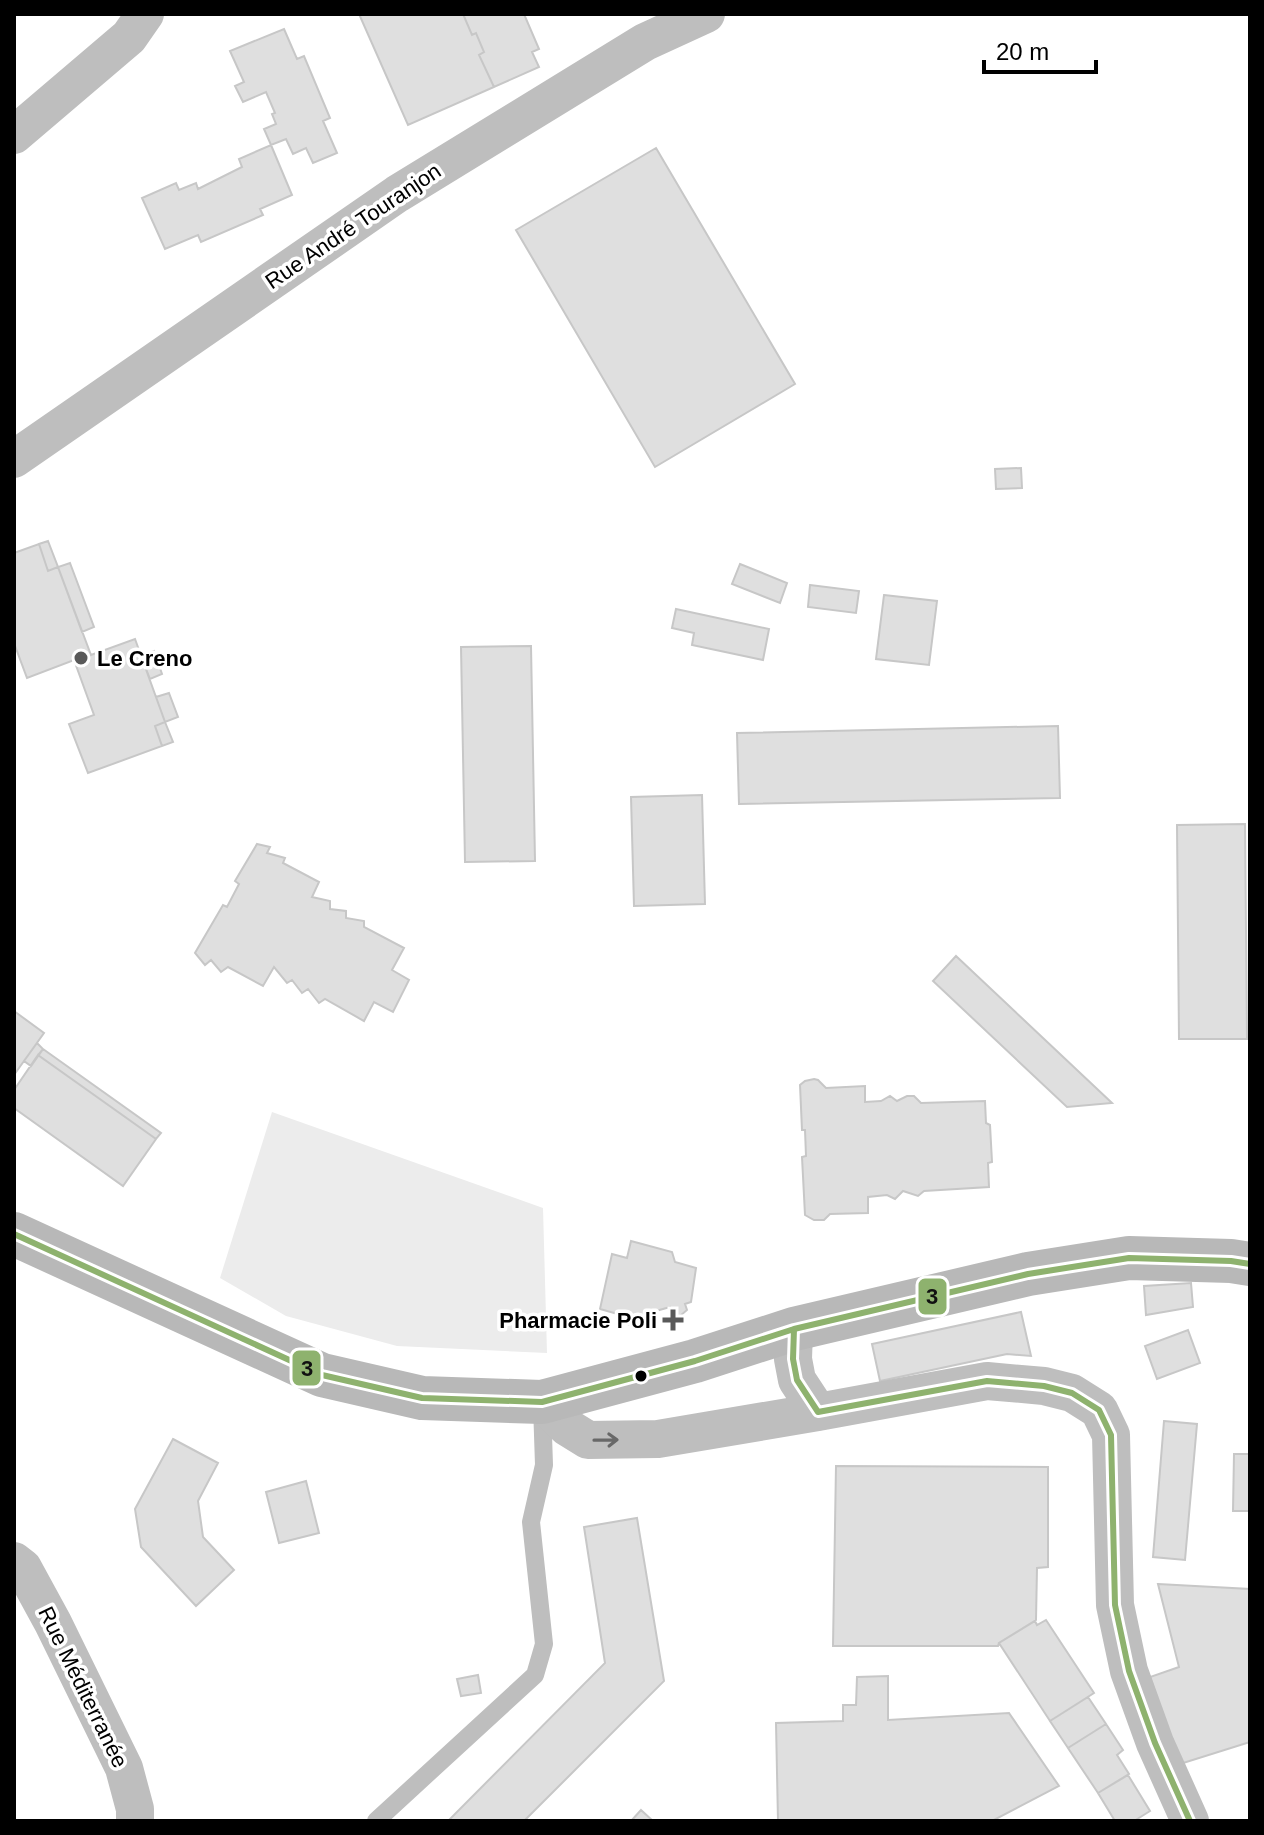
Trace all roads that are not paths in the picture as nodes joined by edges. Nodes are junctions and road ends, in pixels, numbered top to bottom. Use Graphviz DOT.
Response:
graph roads {
  1 [pos="145,14"];
  2 [pos="706,14"];
  3 [pos="14,135"];
  4 [pos="14,459"];
  5 [pos="14,1234"];
  6 [pos="1250,1264"];
  7 [pos="794,1329"];
  8 [pos="542,1402"];
  9 [pos="818,1412"];
  10 [pos="14,1561"];
  11 [pos="135,1821"];
  12 [pos="376,1821"];
  13 [pos="1190,1821"];
  1 -- 3 [label="street"];
  2 -- 4 [label="street, Rue André Touranjon"];
  5 -- 8 [label="street"];
  6 -- 7 [label="street"];
  7 -- 8 [label="street"];
  7 -- 9 [label="street"];
  8 -- 9 [label="street, one-way"];
  8 -- 12 [label="lane"];
  9 -- 13 [label="street"];
  10 -- 11 [label="street, Rue Méditerranée"];
}
